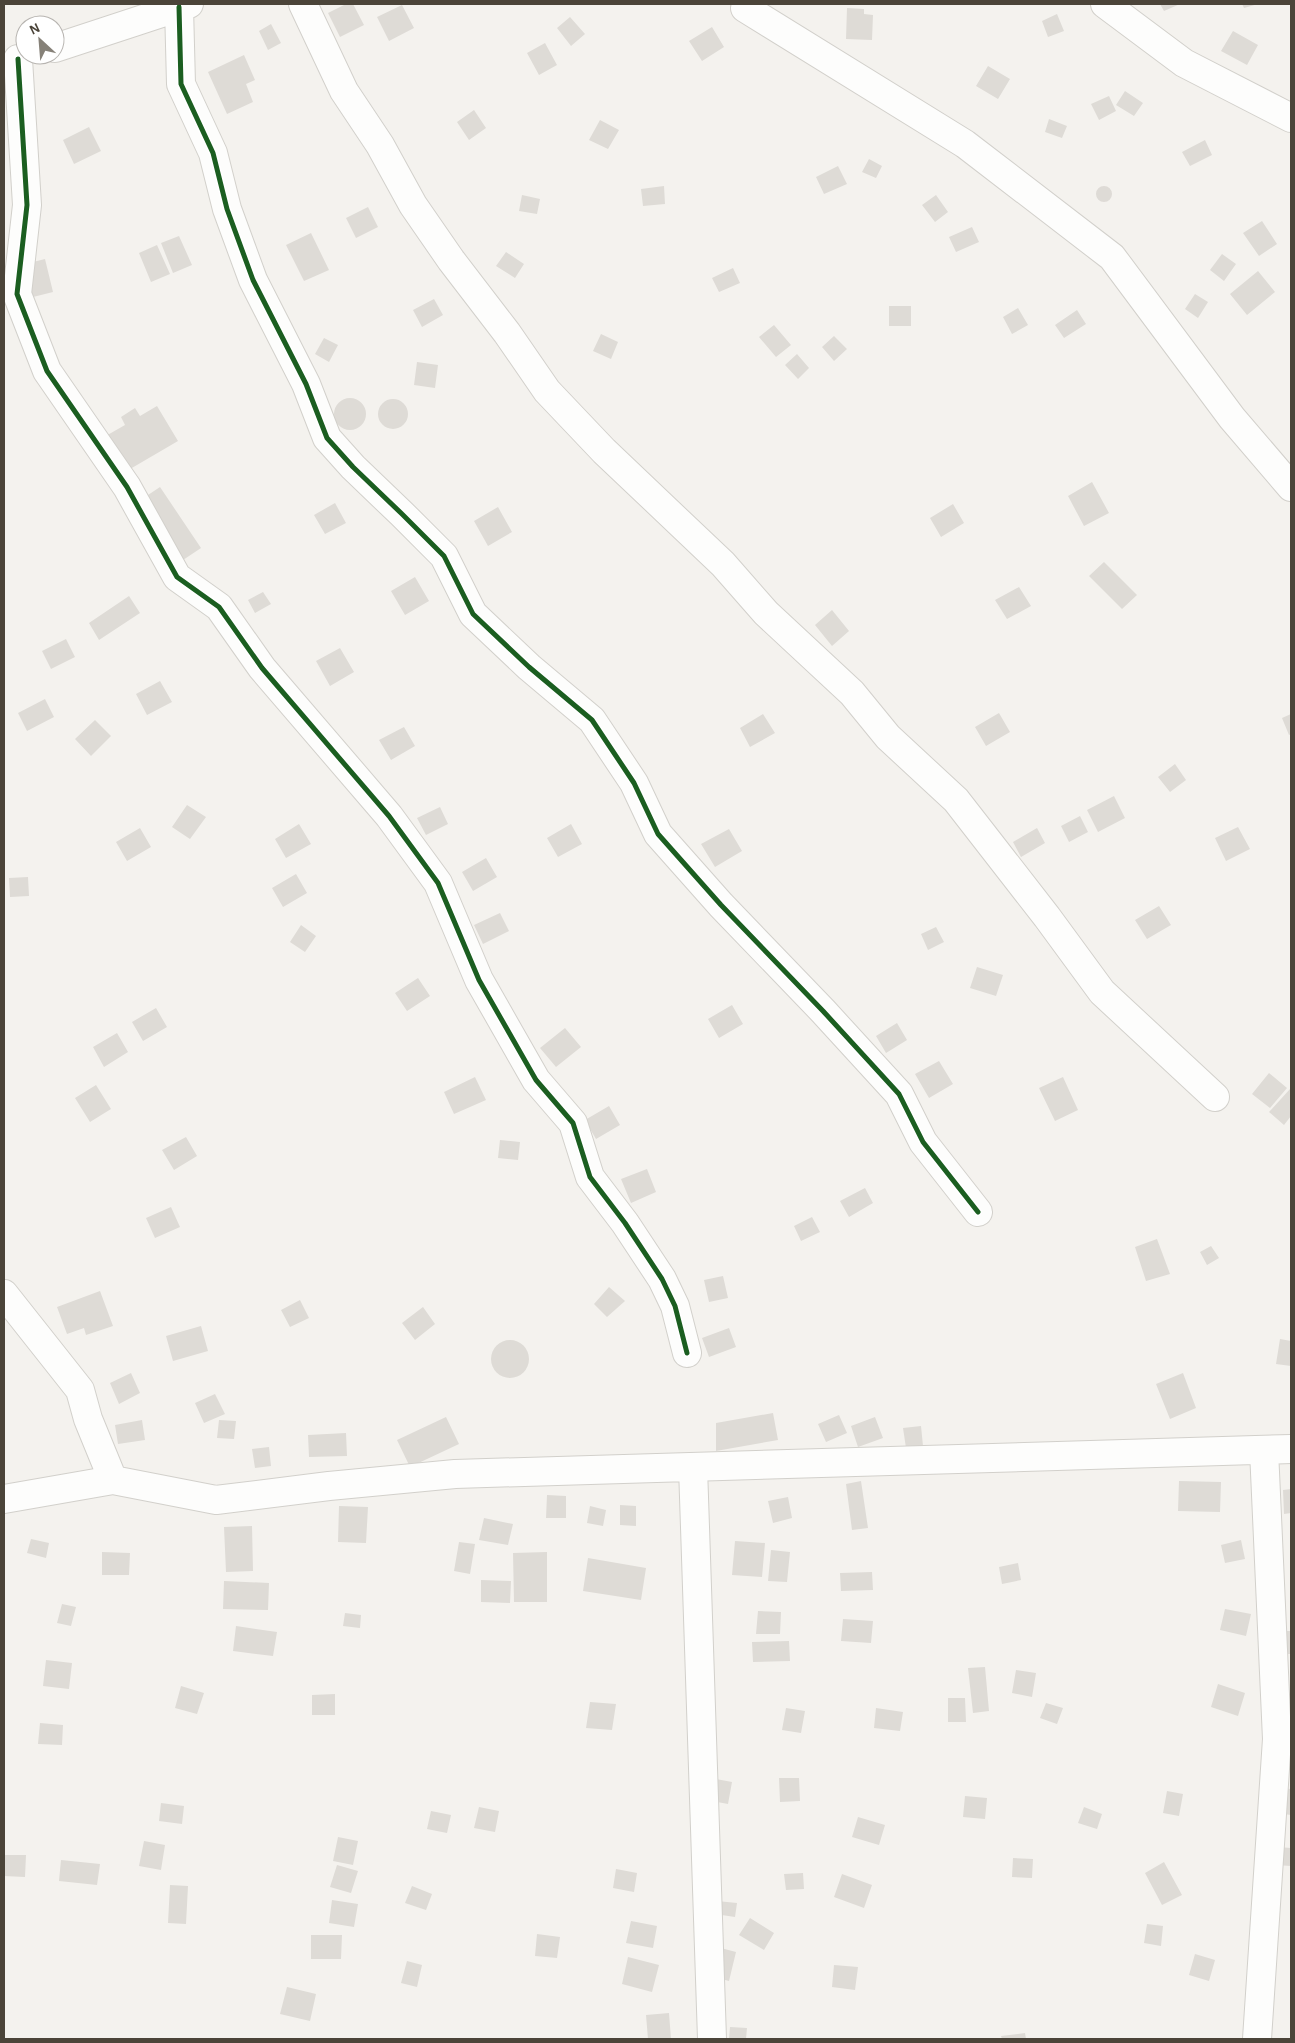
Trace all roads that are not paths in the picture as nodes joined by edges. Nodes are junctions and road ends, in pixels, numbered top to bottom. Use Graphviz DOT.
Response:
graph roads {
  1 [pos="303,4"];
  2 [pos="1105,4"];
  3 [pos="184,5"];
  4 [pos="745,8"];
  5 [pos="65,45"];
  6 [pos="18,65"];
  7 [pos="1291,118"];
  8 [pos="1291,486"];
  9 [pos="1215,1097"];
  10 [pos="978,1212"];
  11 [pos="4,1294"];
  12 [pos="687,1353"];
  13 [pos="1291,1449"];
  14 [pos="1264,1450"];
  15 [pos="693,1467"];
  16 [pos="114,1480"];
  17 [pos="4,1499"];
  18 [pos="712,2039"];
  19 [pos="1257,2039"];
  1 -- 9 [label="street"];
  2 -- 7 [label="street"];
  3 -- 5 [label="street"];
  3 -- 10 [label="street"];
  4 -- 8 [label="street"];
  6 -- 12 [label="street"];
  11 -- 16 [label="street"];
  13 -- 14 [label="street"];
  14 -- 15 [label="street"];
  14 -- 19 [label="street"];
  15 -- 16 [label="street"];
  15 -- 18 [label="street"];
  16 -- 17 [label="street"];
}
